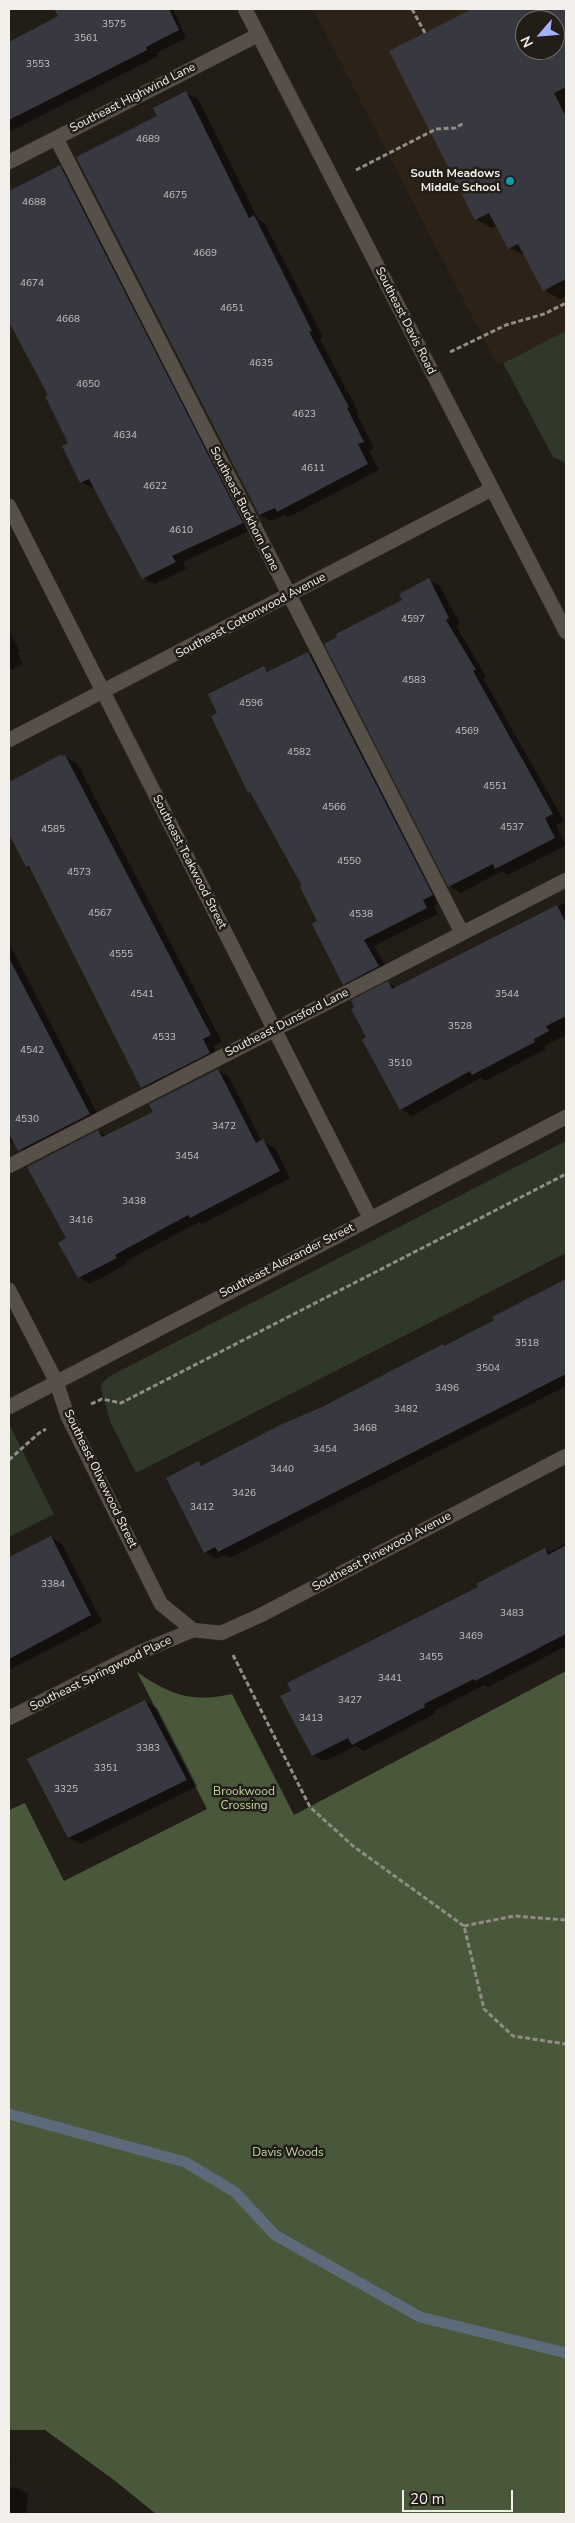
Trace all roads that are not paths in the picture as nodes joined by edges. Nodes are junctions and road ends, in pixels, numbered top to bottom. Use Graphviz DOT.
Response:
graph roads {
  1 [pos="245,9"];
  2 [pos="258,35"];
  3 [pos="56,138"];
  4 [pos="9,162"];
  5 [pos="492,489"];
  6 [pos="9,506"];
  7 [pos="289,596"];
  8 [pos="566,632"];
  9 [pos="103,693"];
  10 [pos="9,740"];
  11 [pos="566,880"];
  12 [pos="462,933"];
  13 [pos="274,1029"];
  14 [pos="566,1117"];
  15 [pos="9,1166"];
  16 [pos="370,1218"];
  17 [pos="9,1290"];
  18 [pos="56,1381"];
  19 [pos="9,1407"];
  20 [pos="566,1456"];
  21 [pos="193,1630"];
  22 [pos="9,1718"];
  1 -- 2 [label="street, Southeast Davis Road"];
  2 -- 3 [label="street, Southeast Highwind Lane"];
  2 -- 5 [label="street, Southeast Davis Road"];
  3 -- 4 [label="street, Southeast Highwind Lane"];
  3 -- 7 [label="street, Southeast Buckhorn Lane"];
  5 -- 7 [label="street, Southeast Cottonwood Avenue"];
  5 -- 8 [label="street, Southeast Davis Road"];
  6 -- 9 [label="street, Southeast Teakwood Street"];
  7 -- 9 [label="street, Southeast Cottonwood Avenue"];
  7 -- 12 [label="street, Southeast Buckhorn Lane"];
  9 -- 10 [label="street, Southeast Cottonwood Avenue"];
  9 -- 13 [label="street, Southeast Teakwood Street"];
  11 -- 12 [label="street, Southeast Dunsford Lane"];
  12 -- 13 [label="street, Southeast Dunsford Lane"];
  13 -- 15 [label="street, Southeast Dunsford Lane"];
  13 -- 16 [label="street, Southeast Teakwood Street"];
  14 -- 16 [label="street, Southeast Alexander Street"];
  16 -- 18 [label="street, Southeast Alexander Street"];
  17 -- 18 [label="street, Southeast Olivewood Street"];
  18 -- 19 [label="street, Southeast Alexander Street"];
  18 -- 21 [label="street, Southeast Olivewood Street"];
  20 -- 21 [label="street, Southeast Pinewood Avenue"];
  21 -- 22 [label="street, Southeast Springwood Place"];
}
